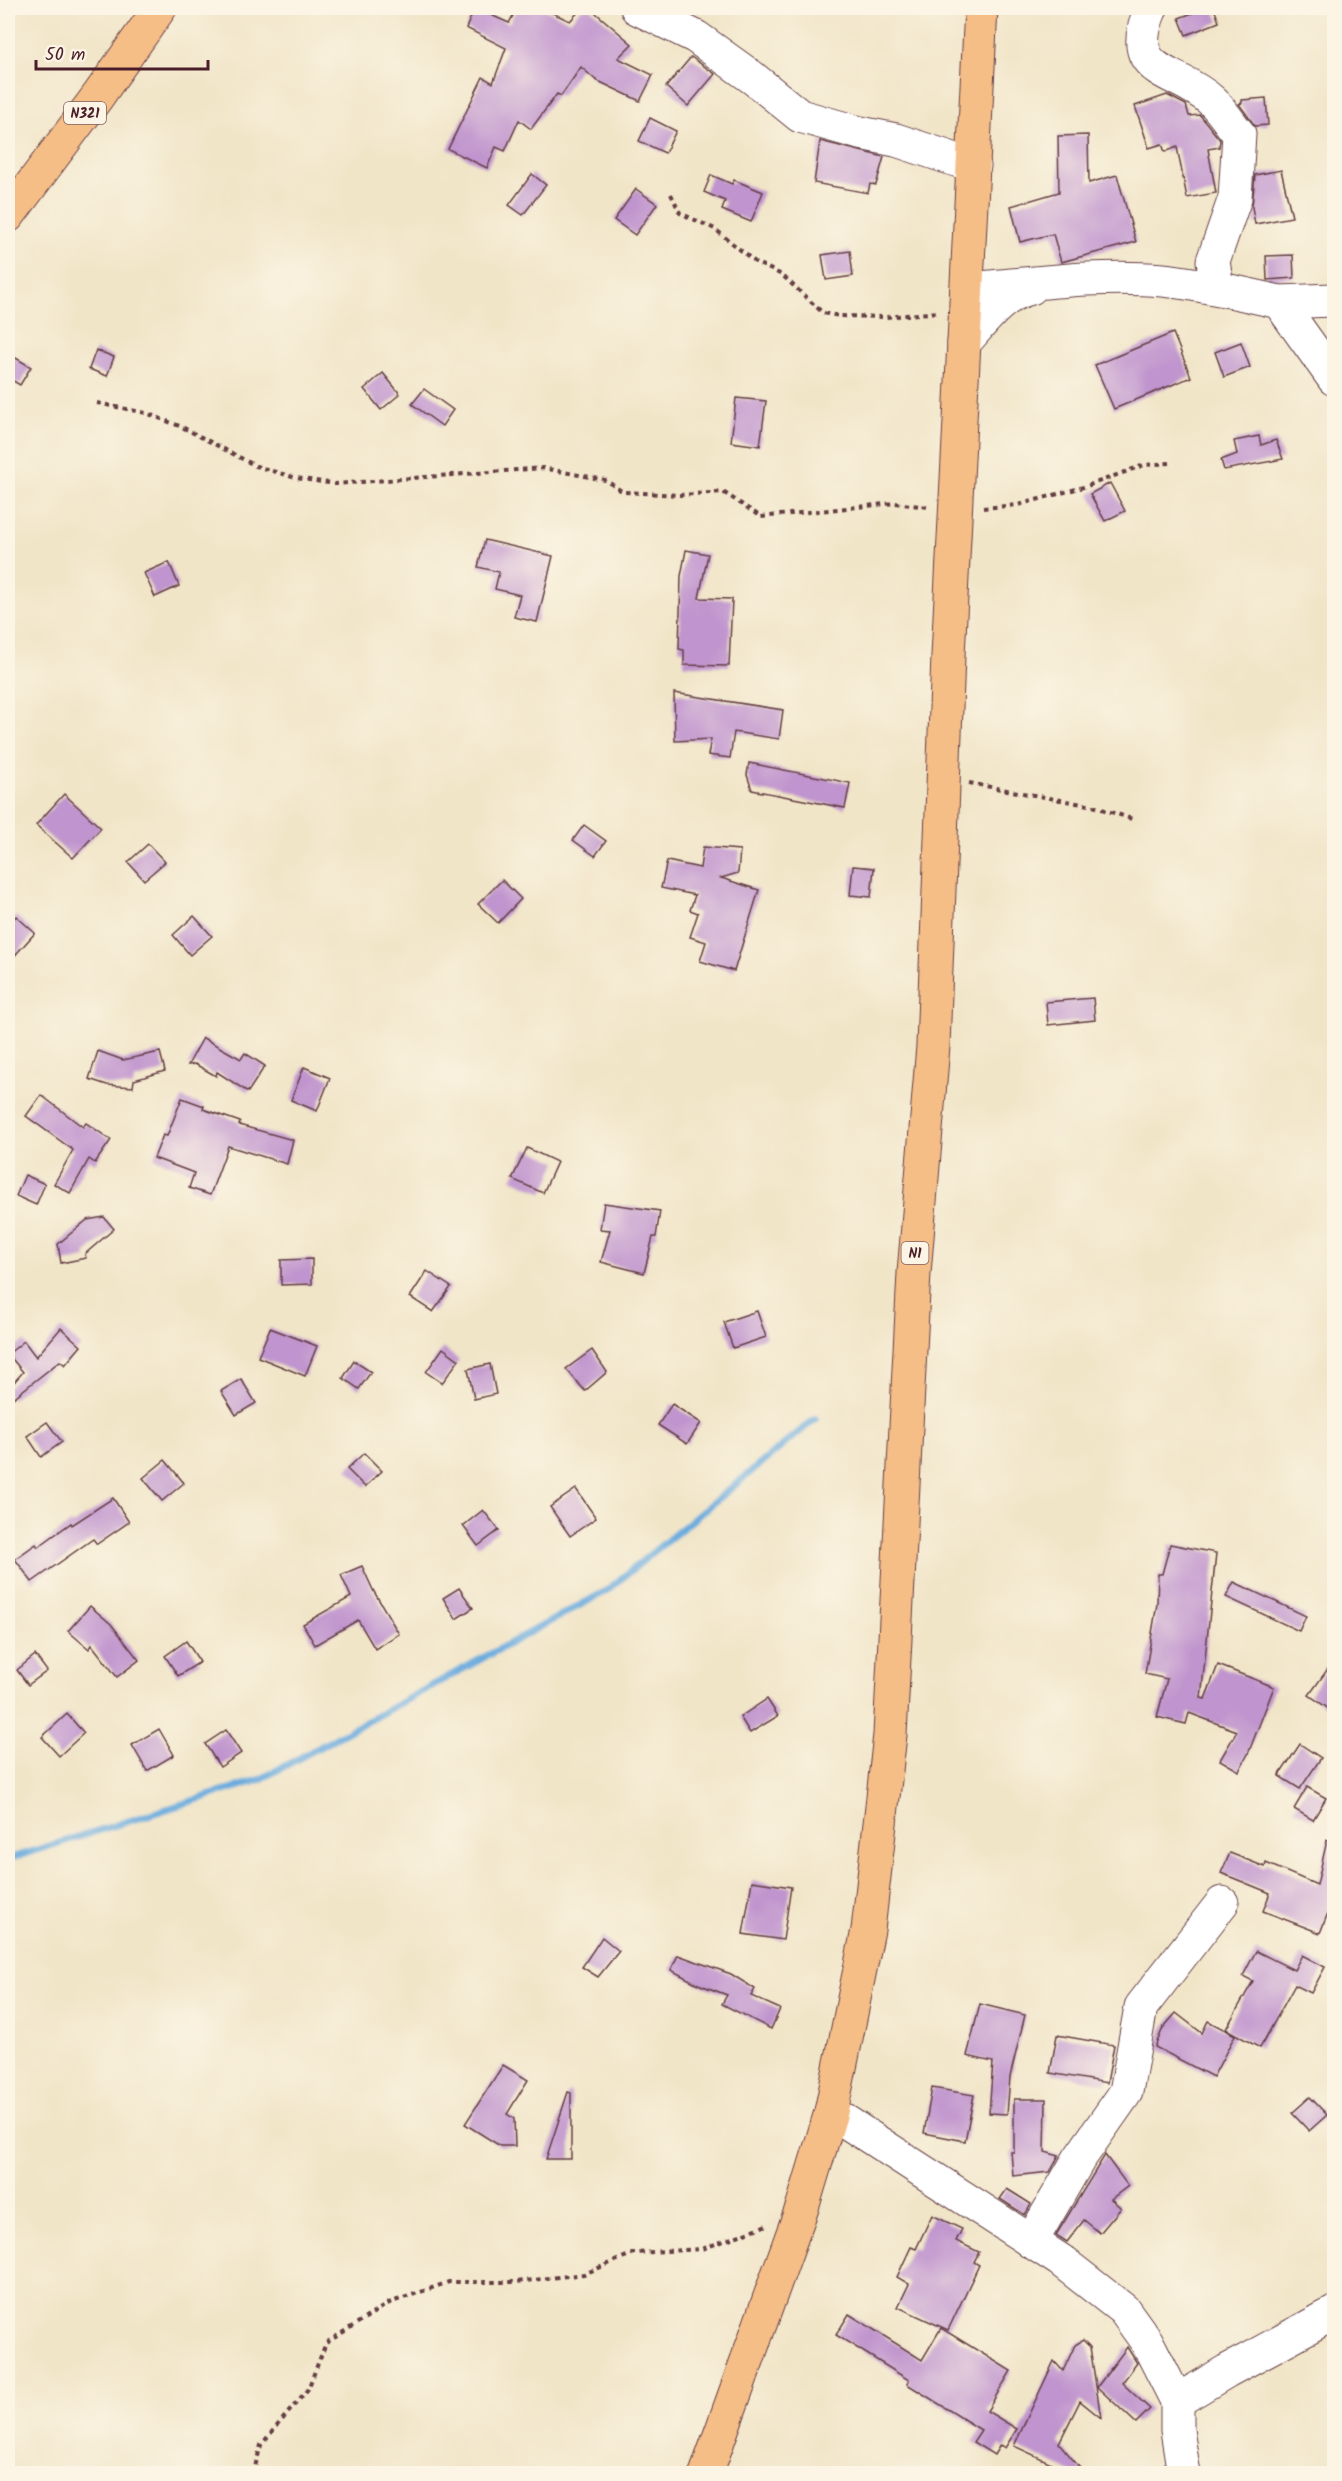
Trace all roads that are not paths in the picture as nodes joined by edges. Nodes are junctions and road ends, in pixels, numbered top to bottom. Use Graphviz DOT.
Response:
graph roads {
  1 [pos="160,8"];
  2 [pos="637,8"];
  3 [pos="981,8"];
  4 [pos="1151,8"];
  5 [pos="974,166"];
  6 [pos="8,216"];
  7 [pos="1068,281"];
  8 [pos="1218,287"];
  9 [pos="966,300"];
  10 [pos="1335,300"];
  11 [pos="1279,302"];
  12 [pos="964,343"];
  13 [pos="1335,380"];
  14 [pos="1222,1903"];
  15 [pos="831,2112"];
  16 [pos="1031,2242"];
  17 [pos="1335,2313"];
  18 [pos="1177,2401"];
  19 [pos="706,2474"];
  20 [pos="1184,2474"];
  1 -- 6 [label="main road, N321"];
  2 -- 5 [label="street"];
  3 -- 5 [label="main road, N1"];
  4 -- 8 [label="street"];
  5 -- 9 [label="main road, N1"];
  7 -- 8 [label="street"];
  7 -- 9 [label="street"];
  7 -- 12 [label="street"];
  8 -- 11 [label="street"];
  9 -- 12 [label="main road, N1"];
  10 -- 11 [label="street"];
  11 -- 13 [label="street"];
  12 -- 15 [label="main road, N1"];
  14 -- 16 [label="street"];
  15 -- 16 [label="street"];
  15 -- 19 [label="main road, N1"];
  16 -- 18 [label="street"];
  17 -- 18 [label="street"];
  18 -- 20 [label="street"];
}
